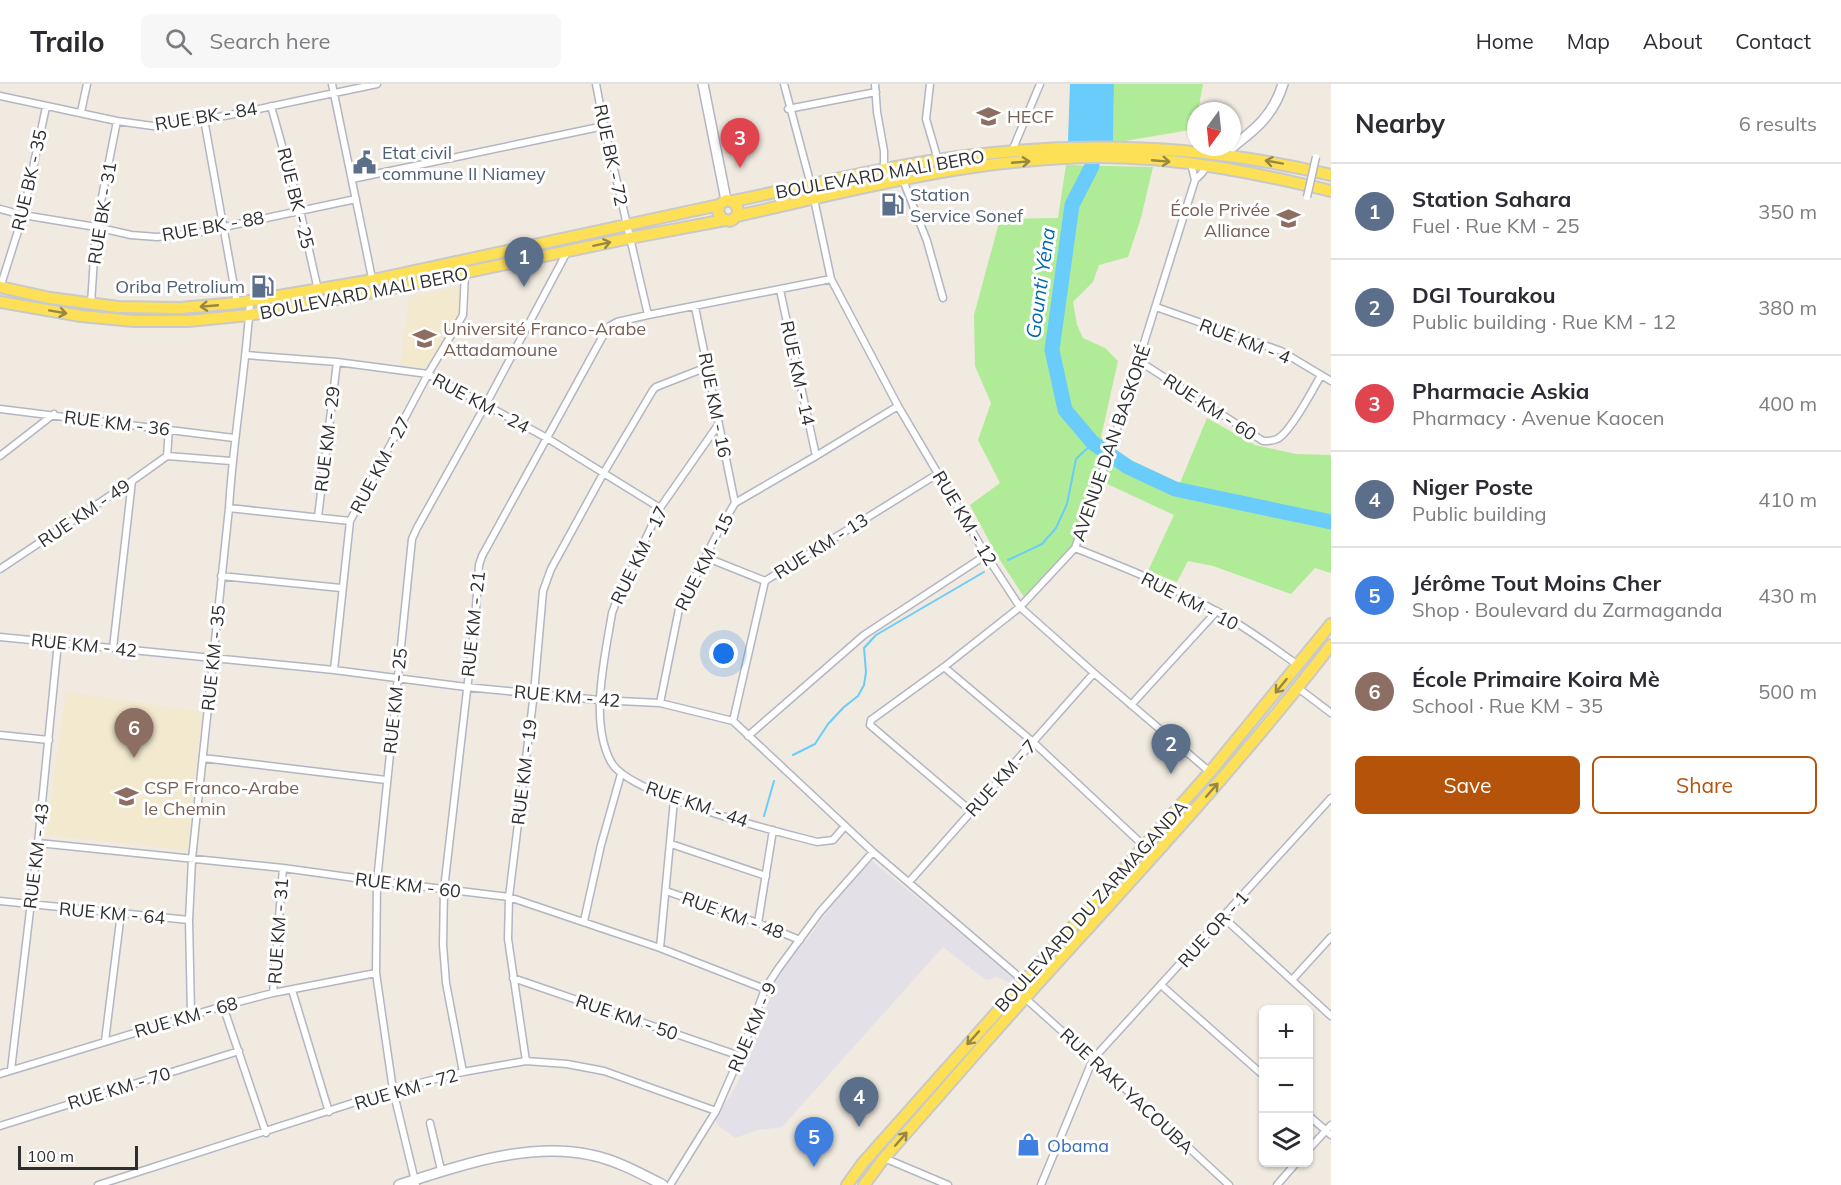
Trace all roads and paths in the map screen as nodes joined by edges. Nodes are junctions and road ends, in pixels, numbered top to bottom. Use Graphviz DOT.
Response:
graph roads {
  1 [pos="87,84"];
  2 [pos="332,84"];
  3 [pos="377,84"];
  4 [pos="596,84"];
  5 [pos="703,84"];
  6 [pos="784,84"];
  7 [pos="875,84"];
  8 [pos="930,84"];
  9 [pos="1040,84"];
  10 [pos="1283,84"];
  11 [pos="333,92"];
  12 [pos="876,92"];
  13 [pos="0,96"];
  14 [pos="271,106"];
  15 [pos="46,107"];
  16 [pos="789,109"];
  17 [pos="81,112"];
  18 [pos="204,119"];
  19 [pos="117,121"];
  20 [pos="604,126"];
  21 [pos="1241,140"];
  22 [pos="1012,151"];
  23 [pos="1187,151"];
  24 [pos="1084,153"];
  25 [pos="1102,153"];
  26 [pos="1229,156"];
  27 [pos="1316,157"];
  28 [pos="938,160"];
  29 [pos="1191,164"];
  30 [pos="1207,165"];
  31 [pos="884,170"];
  32 [pos="1331,175"];
  33 [pos="352,179"];
  34 [pos="903,180"];
  35 [pos="1195,180"];
  36 [pos="888,182"];
  37 [pos="811,186"];
  38 [pos="1331,191"];
  39 [pos="1307,197"];
  40 [pos="356,199"];
  41 [pos="814,199"];
  42 [pos="726,202"];
  43 [pos="0,209"];
  44 [pos="300,210"];
  45 [pos="23,215"];
  46 [pos="737,216"];
  47 [pos="725,220"];
  48 [pos="627,225"];
  49 [pos="96,227"];
  50 [pos="223,227"];
  51 [pos="630,238"];
  52 [pos="521,248"];
  53 [pos="567,251"];
  54 [pos="500,252"];
  55 [pos="525,260"];
  56 [pos="502,264"];
  57 [pos="465,273"];
  58 [pos="831,279"];
  59 [pos="373,280"];
  60 [pos="0,288"];
  61 [pos="318,290"];
  62 [pos="780,290"];
  63 [pos="375,292"];
  64 [pos="943,298"];
  65 [pos="250,301"];
  66 [pos="0,302"];
  67 [pos="237,303"];
  68 [pos="90,305"];
  69 [pos="695,307"];
  70 [pos="1156,307"];
  71 [pos="249,315"];
  72 [pos="648,315"];
  73 [pos="245,355"];
  74 [pos="1139,361"];
  75 [pos="337,362"];
  76 [pos="708,367"];
  77 [pos="428,374"];
  78 [pos="1322,375"];
  79 [pos="1331,381"];
  80 [pos="485,406"];
  81 [pos="898,406"];
  82 [pos="0,409"];
  83 [pos="54,414"];
  84 [pos="718,426"];
  85 [pos="169,429"];
  86 [pos="234,438"];
  87 [pos="547,438"];
  88 [pos="0,456"];
  89 [pos="167,456"];
  90 [pos="816,456"];
  91 [pos="231,461"];
  92 [pos="939,473"];
  93 [pos="603,474"];
  94 [pos="132,482"];
  95 [pos="735,503"];
  96 [pos="229,508"];
  97 [pos="660,508"];
  98 [pos="318,517"];
  99 [pos="350,521"];
  100 [pos="1076,548"];
  101 [pos="986,555"];
  102 [pos="705,557"];
  103 [pos="0,569"];
  104 [pos="221,576"];
  105 [pos="765,581"];
  106 [pos="341,588"];
  107 [pos="1020,607"];
  108 [pos="1217,611"];
  109 [pos="1331,624"];
  110 [pos="0,637"];
  111 [pos="58,642"];
  112 [pos="1331,645"];
  113 [pos="113,648"];
  114 [pos="213,658"];
  115 [pos="1298,665"];
  116 [pos="944,667"];
  117 [pos="334,670"];
  118 [pos="1094,673"];
  119 [pos="398,680"];
  120 [pos="466,687"];
  121 [pos="1298,688"];
  122 [pos="534,693"];
  123 [pos="599,700"];
  124 [pos="660,703"];
  125 [pos="1131,705"];
  126 [pos="1331,713"];
  127 [pos="733,722"];
  128 [pos="1242,734"];
  129 [pos="0,735"];
  130 [pos="748,736"];
  131 [pos="49,740"];
  132 [pos="1033,742"];
  133 [pos="1251,744"];
  134 [pos="203,758"];
  135 [pos="1210,772"];
  136 [pos="621,774"];
  137 [pos="387,780"];
  138 [pos="1331,798"];
  139 [pos="674,800"];
  140 [pos="971,811"];
  141 [pos="845,826"];
  142 [pos="773,830"];
  143 [pos="38,843"];
  144 [pos="671,844"];
  145 [pos="1144,846"];
  146 [pos="873,852"];
  147 [pos="192,859"];
  148 [pos="283,868"];
  149 [pos="766,876"];
  150 [pos="377,881"];
  151 [pos="909,882"];
  152 [pos="444,889"];
  153 [pos="666,891"];
  154 [pos="508,897"];
  155 [pos="0,901"];
  156 [pos="30,905"];
  157 [pos="121,913"];
  158 [pos="1224,918"];
  159 [pos="189,920"];
  160 [pos="584,921"];
  161 [pos="758,923"];
  162 [pos="1331,937"];
  163 [pos="800,940"];
  164 [pos="660,948"];
  165 [pos="376,973"];
  166 [pos="513,978"];
  167 [pos="1293,980"];
  168 [pos="1161,985"];
  169 [pos="292,990"];
  170 [pos="765,990"];
  171 [pos="1027,990"];
  172 [pos="273,993"];
  173 [pos="223,1006"];
  174 [pos="191,1016"];
  175 [pos="1331,1016"];
  176 [pos="105,1041"];
  177 [pos="239,1051"];
  178 [pos="740,1056"];
  179 [pos="1093,1059"];
  180 [pos="526,1061"];
  181 [pos="11,1070"];
  182 [pos="463,1072"];
  183 [pos="1259,1072"];
  184 [pos="0,1074"];
  185 [pos="393,1090"];
  186 [pos="716,1111"];
  187 [pos="329,1112"];
  188 [pos="1313,1120"];
  189 [pos="430,1123"];
  190 [pos="0,1126"];
  191 [pos="1329,1131"];
  192 [pos="266,1132"];
  193 [pos="1313,1145"];
  194 [pos="884,1158"];
  195 [pos="1293,1167"];
  196 [pos="441,1170"];
  197 [pos="416,1182"];
  198 [pos="98,1185"];
  199 [pos="399,1185"];
  200 [pos="663,1185"];
  201 [pos="670,1185"];
  202 [pos="847,1185"];
  203 [pos="864,1185"];
  204 [pos="948,1185"];
  205 [pos="1041,1185"];
  206 [pos="1229,1185"];
  207 [pos="1277,1185"];
  1 -- 17 [label="street"];
  2 -- 11 [label="street"];
  3 -- 11 [label="street, RUE BK - 84"];
  4 -- 20 [label="street, RUE BK - 72"];
  5 -- 42 [label="main road"];
  6 -- 16 [label="street"];
  7 -- 12 [label="street"];
  8 -- 28 [label="street"];
  9 -- 22 [label="street"];
  10 -- 21 [label="main road"];
  11 -- 14 [label="street, RUE BK - 84"];
  11 -- 33 [label="street"];
  12 -- 16 [label="street"];
  12 -- 31 [label="street"];
  13 -- 15 [label="street, RUE BK - 84"];
  14 -- 18 [label="street, RUE BK - 84"];
  14 -- 44 [label="street, RUE BK - 25"];
  15 -- 17 [label="street, RUE BK - 84"];
  15 -- 45 [label="street, RUE BK - 35"];
  16 -- 37 [label="street"];
  17 -- 19 [label="street, RUE BK - 84"];
  18 -- 19 [label="street, RUE BK - 84"];
  18 -- 50 [label="street"];
  19 -- 49 [label="street, RUE BK - 31"];
  20 -- 33 [label="street"];
  20 -- 48 [label="street, RUE BK - 72"];
  22 -- 24 [label="main road, BOULEVARD MALI BERO"];
  22 -- 28 [label="main road, BOULEVARD MALI BERO"];
  23 -- 25 [label="main road, BOULEVARD MALI BERO"];
  24 -- 25 [label="main road, BOULEVARD MALI BERO"];
  34 -- 24 [label="main road, BOULEVARD MALI BERO, one-way"];
  25 -- 29 [label="main road, BOULEVARD MALI BERO, one-way"];
  32 -- 26 [label="main road, BOULEVARD MALI BERO, one-way"];
  27 -- 39 [label="street, bridge"];
  28 -- 31 [label="main road, BOULEVARD MALI BERO"];
  29 -- 30 [label="main road, BOULEVARD MALI BERO"];
  29 -- 35 [label="street"];
  30 -- 35 [label="street, AVENUE DAN BASKORÉ"];
  30 -- 38 [label="main road, BOULEVARD MALI BERO"];
  31 -- 36 [label="street"];
  31 -- 37 [label="main road, BOULEVARD MALI BERO"];
  33 -- 40 [label="street"];
  34 -- 36 [label="main road, BOULEVARD MALI BERO"];
  34 -- 64 [label="street"];
  35 -- 70 [label="street, AVENUE DAN BASKORÉ"];
  36 -- 41 [label="main road, BOULEVARD MALI BERO"];
  37 -- 42 [label="main road, BOULEVARD MALI BERO"];
  40 -- 44 [label="street, RUE BK - 88"];
  40 -- 59 [label="street"];
  41 -- 46 [label="main road, BOULEVARD MALI BERO"];
  41 -- 58 [label="street, RUE KM - 12"];
  42 -- 46 [label="main road"];
  42 -- 47 [label="main road"];
  42 -- 48 [label="main road, BOULEVARD MALI BERO"];
  43 -- 45 [label="street, RUE BK - 88"];
  44 -- 50 [label="street, RUE BK - 88"];
  44 -- 61 [label="street, RUE BK - 25"];
  45 -- 49 [label="street, RUE BK - 88"];
  45 -- 60 [label="street, RUE BK - 35"];
  46 -- 47 [label="main road"];
  47 -- 51 [label="main road, BOULEVARD MALI BERO"];
  48 -- 51 [label="street, RUE BK - 72"];
  48 -- 52 [label="main road, BOULEVARD MALI BERO"];
  49 -- 50 [label="street, RUE BK - 88"];
  49 -- 68 [label="street, RUE BK - 31"];
  50 -- 67 [label="street"];
  53 -- 51 [label="main road, BOULEVARD MALI BERO, one-way"];
  51 -- 72 [label="street, RUE BK - 72"];
  52 -- 54 [label="main road, BOULEVARD MALI BERO"];
  52 -- 55 [label="main road"];
  53 -- 55 [label="main road, BOULEVARD MALI BERO"];
  53 -- 80 [label="street, RUE KM - 25"];
  54 -- 56 [label="main road"];
  54 -- 59 [label="main road, BOULEVARD MALI BERO"];
  55 -- 56 [label="main road, BOULEVARD MALI BERO"];
  56 -- 57 [label="main road, BOULEVARD MALI BERO"];
  57 -- 63 [label="main road, BOULEVARD MALI BERO"];
  57 -- 77 [label="street, RUE KM - 27"];
  58 -- 62 [label="street, RUE KM - 21"];
  58 -- 81 [label="street, RUE KM - 12"];
  59 -- 61 [label="main road, BOULEVARD MALI BERO"];
  59 -- 63 [label="street"];
  60 -- 68 [label="main road, BOULEVARD MALI BERO"];
  61 -- 65 [label="main road, BOULEVARD MALI BERO"];
  62 -- 69 [label="street, RUE KM - 21"];
  62 -- 90 [label="street, RUE KM - 14"];
  63 -- 71 [label="main road, BOULEVARD MALI BERO"];
  65 -- 67 [label="main road, BOULEVARD MALI BERO"];
  65 -- 71 [label="street, RUE KM - 35"];
  66 -- 71 [label="main road, BOULEVARD MALI BERO, one-way"];
  67 -- 68 [label="main road, BOULEVARD MALI BERO, one-way"];
  69 -- 72 [label="street, RUE KM - 21"];
  69 -- 76 [label="street, RUE KM - 16"];
  70 -- 74 [label="street, AVENUE DAN BASKORÉ"];
  70 -- 78 [label="street, RUE KM - 4"];
  71 -- 73 [label="street, RUE KM - 35"];
  72 -- 87 [label="street, RUE KM - 21"];
  73 -- 75 [label="street, RUE KM - 24"];
  73 -- 86 [label="street, RUE KM - 35"];
  74 -- 78 [label="street, RUE KM - 60"];
  74 -- 100 [label="street, AVENUE DAN BASKORÉ"];
  75 -- 77 [label="street, RUE KM - 24"];
  75 -- 98 [label="street, RUE KM - 29"];
  76 -- 84 [label="street, RUE KM - 16"];
  76 -- 93 [label="street, RUE KM - 19"];
  77 -- 80 [label="street, RUE KM - 24"];
  77 -- 99 [label="street, RUE KM - 27"];
  78 -- 79 [label="street, RUE KM - 4"];
  80 -- 87 [label="street, RUE KM - 24"];
  80 -- 119 [label="street, RUE KM - 25"];
  81 -- 90 [label="street, RUE KM - 15"];
  81 -- 92 [label="street, RUE KM - 12"];
  82 -- 83 [label="street, RUE KM - 36"];
  83 -- 85 [label="street, RUE KM - 36"];
  83 -- 88 [label="street"];
  84 -- 95 [label="street, RUE KM - 16"];
  84 -- 97 [label="street, RUE KM - 17"];
  85 -- 86 [label="street, RUE KM - 36"];
  85 -- 89 [label="street"];
  86 -- 91 [label="street, RUE KM - 35"];
  87 -- 93 [label="street, RUE KM - 24"];
  87 -- 120 [label="street, RUE KM - 21"];
  89 -- 91 [label="street"];
  89 -- 94 [label="street, RUE KM - 49"];
  90 -- 95 [label="street, RUE KM - 15"];
  91 -- 96 [label="street, RUE KM - 35"];
  92 -- 101 [label="street, RUE KM - 12"];
  92 -- 105 [label="street, RUE KM - 13"];
  93 -- 97 [label="street, RUE KM - 24"];
  93 -- 122 [label="street, RUE KM - 19"];
  94 -- 103 [label="street, RUE KM - 49"];
  94 -- 113 [label="street"];
  95 -- 102 [label="street, RUE KM - 15"];
  96 -- 98 [label="street"];
  96 -- 104 [label="street, RUE KM - 35"];
  97 -- 123 [label="street, RUE KM - 17"];
  98 -- 99 [label="street"];
  99 -- 106 [label="street, RUE KM - 27"];
  100 -- 107 [label="street, AVENUE DAN BASKORÉ"];
  100 -- 108 [label="street, RUE KM - 10"];
  101 -- 107 [label="street, RUE KM - 12"];
  101 -- 130 [label="street"];
  102 -- 105 [label="street"];
  102 -- 124 [label="street, RUE KM - 15"];
  104 -- 106 [label="street"];
  104 -- 114 [label="street, RUE KM - 35"];
  105 -- 127 [label="street, RUE KM - 13"];
  106 -- 117 [label="street, RUE KM - 27"];
  107 -- 116 [label="street, AVENUE DAN BASKORÉ"];
  107 -- 118 [label="street, RUE KM - 12"];
  108 -- 115 [label="street, RUE KM - 10"];
  108 -- 125 [label="street"];
  109 -- 115 [label="main road, BOULEVARD DU ZARMAGANDA"];
  110 -- 111 [label="street, RUE KM - 42"];
  111 -- 113 [label="street, RUE KM - 42"];
  111 -- 131 [label="street, RUE KM - 43"];
  112 -- 121 [label="main road, BOULEVARD DU ZARMAGANDA"];
  113 -- 114 [label="street, RUE KM - 42"];
  114 -- 117 [label="street, RUE KM - 42"];
  114 -- 134 [label="street, RUE KM - 35"];
  115 -- 128 [label="main road, BOULEVARD DU ZARMAGANDA, one-way"];
  116 -- 132 [label="street"];
  116 -- 140 [label="street, AVENUE DAN BASKORÉ"];
  117 -- 119 [label="street, RUE KM - 42"];
  118 -- 125 [label="street, RUE KM - 12"];
  118 -- 132 [label="street, RUE KM - 7"];
  119 -- 120 [label="street, RUE KM - 42"];
  119 -- 137 [label="street, RUE KM - 25"];
  120 -- 122 [label="street, RUE KM - 42"];
  120 -- 152 [label="street, RUE KM - 21"];
  121 -- 126 [label="street"];
  121 -- 133 [label="main road, BOULEVARD DU ZARMAGANDA"];
  122 -- 123 [label="street, RUE KM - 42"];
  122 -- 154 [label="street, RUE KM - 19"];
  123 -- 124 [label="street, RUE KM - 42"];
  123 -- 136 [label="street"];
  124 -- 127 [label="street, RUE KM - 42"];
  125 -- 135 [label="street, RUE KM - 12"];
  127 -- 130 [label="street, RUE KM - 42"];
  128 -- 133 [label="main road"];
  128 -- 135 [label="main road, BOULEVARD DU ZARMAGANDA"];
  129 -- 131 [label="street"];
  130 -- 141 [label="street, RUE KM - 42"];
  131 -- 143 [label="street, RUE KM - 43"];
  132 -- 140 [label="street, RUE KM - 7"];
  132 -- 145 [label="street"];
  171 -- 133 [label="main road, BOULEVARD DU ZARMAGANDA, one-way"];
  134 -- 137 [label="street"];
  134 -- 147 [label="street, RUE KM - 35"];
  135 -- 145 [label="main road, BOULEVARD DU ZARMAGANDA"];
  136 -- 139 [label="street, RUE KM - 44"];
  136 -- 160 [label="street"];
  137 -- 150 [label="street, RUE KM - 25"];
  138 -- 158 [label="street, RUE OR - 1"];
  139 -- 142 [label="street, RUE KM - 44"];
  139 -- 144 [label="street"];
  140 -- 151 [label="street, RUE KM - 7"];
  141 -- 142 [label="street, RUE KM - 44"];
  141 -- 146 [label="street, RUE KM - 42"];
  142 -- 149 [label="street"];
  143 -- 147 [label="street, RUE KM - 60"];
  143 -- 156 [label="street, RUE KM - 43"];
  144 -- 149 [label="street"];
  144 -- 153 [label="street"];
  145 -- 171 [label="main road, BOULEVARD DU ZARMAGANDA"];
  146 -- 151 [label="street, RUE KM - 42"];
  146 -- 163 [label="street, RUE KM - 9"];
  147 -- 148 [label="street, RUE KM - 60"];
  147 -- 159 [label="street, RUE KM - 35"];
  148 -- 150 [label="street, RUE KM - 60"];
  148 -- 172 [label="street, RUE KM - 31"];
  149 -- 161 [label="street"];
  150 -- 152 [label="street, RUE KM - 60"];
  150 -- 165 [label="street, RUE KM - 25"];
  151 -- 171 [label="street, RUE KM - 42"];
  152 -- 154 [label="street, RUE KM - 60"];
  152 -- 182 [label="street, RUE KM - 21"];
  153 -- 161 [label="street, RUE KM - 48"];
  153 -- 164 [label="street"];
  154 -- 160 [label="street, RUE KM - 60"];
  154 -- 166 [label="street, RUE KM - 19"];
  155 -- 156 [label="street, RUE KM - 64"];
  156 -- 157 [label="street, RUE KM - 64"];
  156 -- 181 [label="street, RUE KM - 43"];
  157 -- 159 [label="street, RUE KM - 64"];
  157 -- 176 [label="street"];
  158 -- 167 [label="street"];
  158 -- 168 [label="street, RUE OR - 1"];
  159 -- 174 [label="street, RUE KM - 35"];
  160 -- 164 [label="street, RUE KM - 60"];
  161 -- 163 [label="street, RUE KM - 48"];
  162 -- 167 [label="street"];
  163 -- 170 [label="street, RUE KM - 9"];
  164 -- 170 [label="street, RUE KM - 60"];
  165 -- 169 [label="street, RUE KM - 68"];
  165 -- 185 [label="street, RUE KM - 25"];
  166 -- 178 [label="street, RUE KM - 50"];
  166 -- 180 [label="street, RUE KM - 19"];
  167 -- 175 [label="street"];
  168 -- 179 [label="street, RUE OR - 1"];
  168 -- 183 [label="street"];
  169 -- 172 [label="street, RUE KM - 68"];
  169 -- 187 [label="street"];
  170 -- 178 [label="street, RUE KM - 9"];
  171 -- 179 [label="street, RUE RAKI YACOUBA"];
  194 -- 171 [label="main road, BOULEVARD DU ZARMAGANDA, one-way"];
  171 -- 202 [label="main road, BOULEVARD DU ZARMAGANDA, one-way"];
  172 -- 173 [label="street, RUE KM - 68"];
  173 -- 174 [label="street, RUE KM - 68"];
  173 -- 177 [label="street"];
  174 -- 176 [label="street, RUE KM - 68"];
  176 -- 181 [label="street, RUE KM - 68"];
  177 -- 190 [label="street, RUE KM - 70"];
  177 -- 192 [label="street"];
  178 -- 186 [label="street, RUE KM - 9"];
  179 -- 205 [label="street"];
  179 -- 206 [label="street, RUE RAKI YACOUBA"];
  180 -- 182 [label="street, RUE KM - 72"];
  180 -- 186 [label="street, RUE KM - 72"];
  181 -- 184 [label="street, RUE KM - 68"];
  182 -- 185 [label="street, RUE KM - 72"];
  185 -- 187 [label="street, RUE KM - 72"];
  185 -- 197 [label="street, RUE KM - 25"];
  186 -- 201 [label="street, RUE KM - 9"];
  187 -- 192 [label="street, RUE KM - 72"];
  188 -- 191 [label="street"];
  189 -- 196 [label="street"];
  191 -- 193 [label="street"];
  192 -- 198 [label="street, RUE KM - 72"];
  194 -- 203 [label="main road, BOULEVARD DU ZARMAGANDA"];
  194 -- 204 [label="street"];
  195 -- 207 [label="street"];
  196 -- 197 [label="main road"];
  196 -- 200 [label="main road"];
  197 -- 199 [label="main road"];
}
